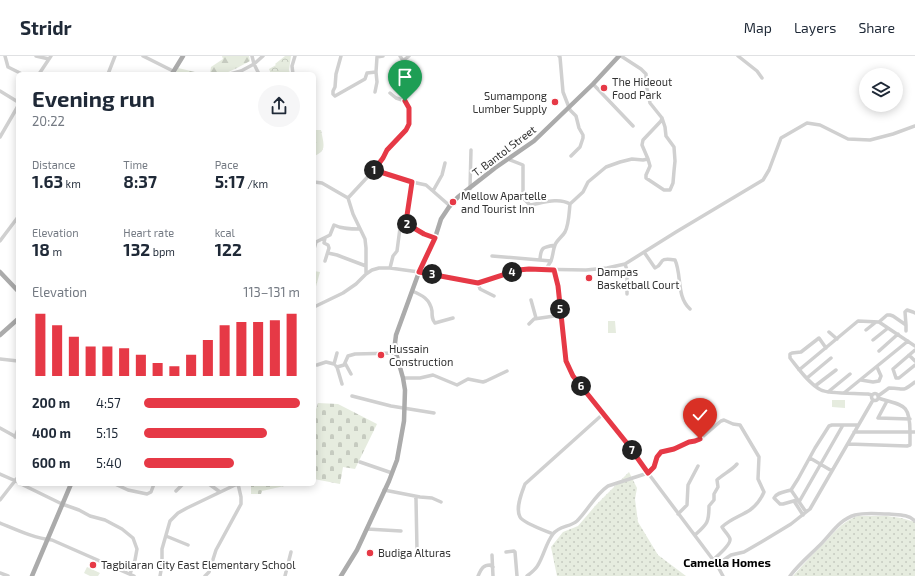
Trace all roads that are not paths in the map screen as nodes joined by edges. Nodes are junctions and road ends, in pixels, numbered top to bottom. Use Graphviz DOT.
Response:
graph roads {
  1 [pos="36,56"];
  2 [pos="115,56"];
  3 [pos="143,56"];
  4 [pos="183,56"];
  5 [pos="252,56"];
  6 [pos="264,56"];
  7 [pos="295,56"];
  8 [pos="341,56"];
  9 [pos="383,56"];
  10 [pos="400,56"];
  11 [pos="409,56"];
  12 [pos="558,56"];
  13 [pos="620,56"];
  14 [pos="738,56"];
  15 [pos="4,57"];
  16 [pos="50,58"];
  17 [pos="254,64"];
  18 [pos="18,72"];
  19 [pos="41,72"];
  20 [pos="109,72"];
  21 [pos="170,72"];
  22 [pos="173,72"];
  23 [pos="238,72"];
  24 [pos="258,72"];
  25 [pos="292,72"];
  26 [pos="376,72"];
  27 [pos="762,78"];
  28 [pos="593,84"];
  29 [pos="0,91"];
  30 [pos="375,92"];
  31 [pos="390,93"];
  32 [pos="16,101"];
  33 [pos="568,107"];
  34 [pos="16,109"];
  35 [pos="662,118"];
  36 [pos="633,126"];
  37 [pos="915,126"];
  38 [pos="0,137"];
  39 [pos="470,150"];
  40 [pos="571,156"];
  41 [pos="508,159"];
  42 [pos="648,159"];
  43 [pos="445,163"];
  44 [pos="374,170"];
  45 [pos="316,182"];
  46 [pos="412,182"];
  47 [pos="470,189"];
  48 [pos="433,191"];
  49 [pos="348,198"];
  50 [pos="570,204"];
  51 [pos="450,206"];
  52 [pos="16,220"];
  53 [pos="406,220"];
  54 [pos="360,229"];
  55 [pos="324,238"];
  56 [pos="435,238"];
  57 [pos="0,241"];
  58 [pos="316,242"];
  59 [pos="555,245"];
  60 [pos="644,252"];
  61 [pos="328,253"];
  62 [pos="492,256"];
  63 [pos="540,259"];
  64 [pos="325,261"];
  65 [pos="551,261"];
  66 [pos="625,264"];
  67 [pos="366,266"];
  68 [pos="390,268"];
  69 [pos="546,269"];
  70 [pos="554,270"];
  71 [pos="0,272"];
  72 [pos="419,272"];
  73 [pos="366,274"];
  74 [pos="478,283"];
  75 [pos="16,289"];
  76 [pos="412,291"];
  77 [pos="627,294"];
  78 [pos="494,296"];
  79 [pos="531,300"];
  80 [pos="316,306"];
  81 [pos="690,309"];
  82 [pos="915,313"];
  83 [pos="561,315"];
  84 [pos="453,318"];
  85 [pos="536,318"];
  86 [pos="16,321"];
  87 [pos="877,322"];
  88 [pos="529,324"];
  89 [pos="906,325"];
  90 [pos="888,328"];
  91 [pos="866,330"];
  92 [pos="906,331"];
  93 [pos="829,332"];
  94 [pos="898,334"];
  95 [pos="0,335"];
  96 [pos="837,339"];
  97 [pos="873,340"];
  98 [pos="908,341"];
  99 [pos="915,346"];
  100 [pos="826,348"];
  101 [pos="915,350"];
  102 [pos="879,351"];
  103 [pos="337,353"];
  104 [pos="396,353"];
  105 [pos="908,355"];
  106 [pos="831,358"];
  107 [pos="0,360"];
  108 [pos="16,361"];
  109 [pos="915,361"];
  110 [pos="345,362"];
  111 [pos="317,364"];
  112 [pos="334,364"];
  113 [pos="915,365"];
  114 [pos="337,367"];
  115 [pos="877,367"];
  116 [pos="799,370"];
  117 [pos="836,370"];
  118 [pos="507,371"];
  119 [pos="351,374"];
  120 [pos="850,374"];
  121 [pos="403,378"];
  122 [pos="807,378"];
  123 [pos="861,380"];
  124 [pos="915,382"];
  125 [pos="342,384"];
  126 [pos="815,386"];
  127 [pos="828,392"];
  128 [pos="844,393"];
  129 [pos="872,394"];
  130 [pos="352,396"];
  131 [pos="878,397"];
  132 [pos="873,400"];
  133 [pos="887,401"];
  134 [pos="405,409"];
  135 [pos="434,413"];
  136 [pos="603,414"];
  137 [pos="910,419"];
  138 [pos="842,425"];
  139 [pos="858,425"];
  140 [pos="0,428"];
  141 [pos="854,432"];
  142 [pos="913,432"];
  143 [pos="16,437"];
  144 [pos="848,444"];
  145 [pos="810,458"];
  146 [pos="360,462"];
  147 [pos="737,464"];
  148 [pos="821,465"];
  149 [pos="698,466"];
  150 [pos="832,470"];
  151 [pos="392,473"];
  152 [pos="648,473"];
  153 [pos="0,474"];
  154 [pos="16,482"];
  155 [pos="25,486"];
  156 [pos="71,486"];
  157 [pos="119,486"];
  158 [pos="153,486"];
  159 [pos="181,486"];
  160 [pos="212,486"];
  161 [pos="233,486"];
  162 [pos="238,486"];
  163 [pos="384,490"];
  164 [pos="791,490"];
  165 [pos="176,491"];
  166 [pos="220,492"];
  167 [pos="415,496"];
  168 [pos="0,500"];
  169 [pos="797,501"];
  170 [pos="442,502"];
  171 [pos="62,504"];
  172 [pos="804,513"];
  173 [pos="678,514"];
  174 [pos="915,521"];
  175 [pos="0,522"];
  176 [pos="367,529"];
  177 [pos="401,531"];
  178 [pos="553,534"];
  179 [pos="695,535"];
  180 [pos="166,536"];
  181 [pos="48,540"];
  182 [pos="188,545"];
  183 [pos="417,550"];
  184 [pos="291,552"];
  185 [pos="506,552"];
  186 [pos="492,555"];
  187 [pos="713,560"];
  188 [pos="717,565"];
  189 [pos="493,568"];
  190 [pos="0,573"];
  191 [pos="132,575"];
  192 [pos="8,576"];
  193 [pos="32,576"];
  194 [pos="160,576"];
  195 [pos="205,576"];
  196 [pos="285,576"];
  197 [pos="341,576"];
  198 [pos="478,576"];
  199 [pos="493,576"];
  200 [pos="518,576"];
  201 [pos="527,576"];
  202 [pos="723,576"];
  203 [pos="790,576"];
  1 -- 16 [label="street"];
  2 -- 20 [label="street"];
  3 -- 21 [label="street"];
  4 -- 22 [label="main road"];
  5 -- 17 [label="street"];
  6 -- 17 [label="street"];
  7 -- 25 [label="street"];
  8 -- 26 [label="street"];
  9 -- 26 [label="street"];
  10 -- 11 [label="street"];
  12 -- 33 [label="street"];
  13 -- 28 [label="main road, T. Bantol Street"];
  13 -- 35 [label="street"];
  14 -- 27 [label="street"];
  15 -- 18 [label="street"];
  16 -- 19 [label="street"];
  17 -- 23 [label="street"];
  17 -- 24 [label="street"];
  26 -- 30 [label="street"];
  28 -- 33 [label="main road, T. Bantol Street"];
  28 -- 36 [label="street"];
  29 -- 32 [label="street"];
  31 -- 44 [label="street"];
  33 -- 40 [label="street"];
  33 -- 41 [label="main road, T. Bantol Street"];
  34 -- 38 [label="street"];
  35 -- 42 [label="street"];
  35 -- 42 [label="street"];
  37 -- 60 [label="street"];
  39 -- 47 [label="street"];
  41 -- 47 [label="main road, T. Bantol Street"];
  41 -- 50 [label="street"];
  42 -- 50 [label="street"];
  43 -- 48 [label="street"];
  44 -- 46 [label="street"];
  44 -- 49 [label="street"];
  45 -- 49 [label="street"];
  46 -- 48 [label="street"];
  46 -- 53 [label="street"];
  47 -- 51 [label="main road, T. Bantol Street"];
  48 -- 51 [label="street"];
  49 -- 54 [label="street"];
  50 -- 59 [label="street"];
  51 -- 56 [label="main road, T. Bantol Street"];
  52 -- 57 [label="street"];
  53 -- 56 [label="street"];
  53 -- 68 [label="street"];
  54 -- 55 [label="street"];
  54 -- 67 [label="street"];
  55 -- 58 [label="street"];
  55 -- 61 [label="street"];
  56 -- 72 [label="main road, T. Bantol Street"];
  59 -- 63 [label="street"];
  59 -- 65 [label="street"];
  60 -- 66 [label="street"];
  60 -- 81 [label="street"];
  61 -- 64 [label="street"];
  61 -- 67 [label="street"];
  62 -- 63 [label="street"];
  63 -- 65 [label="street"];
  65 -- 69 [label="street"];
  66 -- 70 [label="street"];
  66 -- 77 [label="street"];
  67 -- 73 [label="street"];
  68 -- 72 [label="street"];
  68 -- 73 [label="street"];
  69 -- 70 [label="street"];
  69 -- 74 [label="street"];
  70 -- 83 [label="street"];
  71 -- 75 [label="main road"];
  72 -- 74 [label="street"];
  72 -- 76 [label="main road, T. Bantol Street"];
  73 -- 80 [label="street"];
  74 -- 78 [label="street"];
  76 -- 84 [label="street"];
  76 -- 104 [label="main road, T. Bantol Street"];
  79 -- 85 [label="street"];
  82 -- 89 [label="street"];
  83 -- 85 [label="street"];
  83 -- 136 [label="street"];
  85 -- 88 [label="street"];
  86 -- 95 [label="main road"];
  87 -- 89 [label="street"];
  87 -- 90 [label="street"];
  87 -- 91 [label="street"];
  87 -- 96 [label="street"];
  89 -- 92 [label="street"];
  90 -- 94 [label="street"];
  90 -- 97 [label="street"];
  93 -- 96 [label="street"];
  94 -- 98 [label="street"];
  94 -- 102 [label="street"];
  96 -- 100 [label="street"];
  98 -- 99 [label="street"];
  98 -- 115 [label="street"];
  100 -- 116 [label="street"];
  100 -- 116 [label="street"];
  101 -- 105 [label="street"];
  103 -- 112 [label="street"];
  104 -- 110 [label="street"];
  104 -- 121 [label="main road, T. Bantol Street"];
  105 -- 109 [label="street"];
  105 -- 113 [label="street"];
  106 -- 122 [label="street"];
  107 -- 108 [label="street"];
  110 -- 114 [label="street"];
  110 -- 119 [label="street"];
  111 -- 112 [label="street"];
  112 -- 114 [label="street"];
  114 -- 125 [label="street"];
  115 -- 123 [label="street"];
  115 -- 123 [label="street"];
  116 -- 122 [label="street"];
  117 -- 126 [label="street"];
  118 -- 121 [label="street"];
  120 -- 127 [label="street"];
  121 -- 134 [label="main road, T. Bantol Street"];
  122 -- 126 [label="street"];
  123 -- 128 [label="street"];
  124 -- 131 [label="street"];
  126 -- 127 [label="street"];
  127 -- 128 [label="street"];
  128 -- 129 [label="street"];
  129 -- 131 [label="street"];
  129 -- 132 [label="street"];
  130 -- 134 [label="street"];
  131 -- 132 [label="street"];
  131 -- 133 [label="street"];
  132 -- 139 [label="street"];
  133 -- 137 [label="street"];
  133 -- 137 [label="street"];
  134 -- 135 [label="street"];
  134 -- 151 [label="main road, T. Bantol Street"];
  136 -- 152 [label="street"];
  136 -- 178 [label="street"];
  137 -- 142 [label="street"];
  138 -- 139 [label="street"];
  138 -- 145 [label="street"];
  138 -- 148 [label="street"];
  139 -- 141 [label="street"];
  140 -- 143 [label="street"];
  141 -- 142 [label="street"];
  141 -- 144 [label="street"];
  142 -- 144 [label="street"];
  144 -- 150 [label="street"];
  145 -- 148 [label="street"];
  145 -- 164 [label="street"];
  146 -- 151 [label="street"];
  147 -- 179 [label="street"];
  148 -- 150 [label="street"];
  148 -- 169 [label="street"];
  149 -- 173 [label="street"];
  150 -- 172 [label="street"];
  151 -- 163 [label="main road, T. Bantol Street"];
  152 -- 173 [label="street"];
  152 -- 178 [label="street"];
  152 -- 187 [label="street"];
  153 -- 154 [label="street"];
  154 -- 168 [label="street"];
  155 -- 171 [label="street"];
  156 -- 171 [label="main road"];
  157 -- 158 [label="street"];
  159 -- 165 [label="street"];
  160 -- 166 [label="street"];
  161 -- 166 [label="street"];
  162 -- 195 [label="street"];
  163 -- 167 [label="street"];
  163 -- 176 [label="main road, T. Bantol Street"];
  164 -- 169 [label="street"];
  164 -- 169 [label="street"];
  166 -- 180 [label="street"];
  167 -- 170 [label="street"];
  167 -- 183 [label="street"];
  169 -- 172 [label="street"];
  171 -- 181 [label="main road"];
  171 -- 191 [label="street"];
  172 -- 188 [label="street"];
  173 -- 179 [label="street"];
  174 -- 203 [label="street"];
  175 -- 181 [label="street"];
  176 -- 177 [label="street"];
  176 -- 197 [label="main road, T. Bantol Street"];
  178 -- 201 [label="street"];
  179 -- 187 [label="street"];
  180 -- 182 [label="street"];
  180 -- 194 [label="street"];
  181 -- 191 [label="street"];
  181 -- 193 [label="main road"];
  184 -- 196 [label="street"];
  185 -- 200 [label="street"];
  186 -- 189 [label="street"];
  187 -- 188 [label="street"];
  188 -- 202 [label="street"];
  189 -- 198 [label="street"];
  189 -- 199 [label="street"];
  190 -- 192 [label="street"];
}
